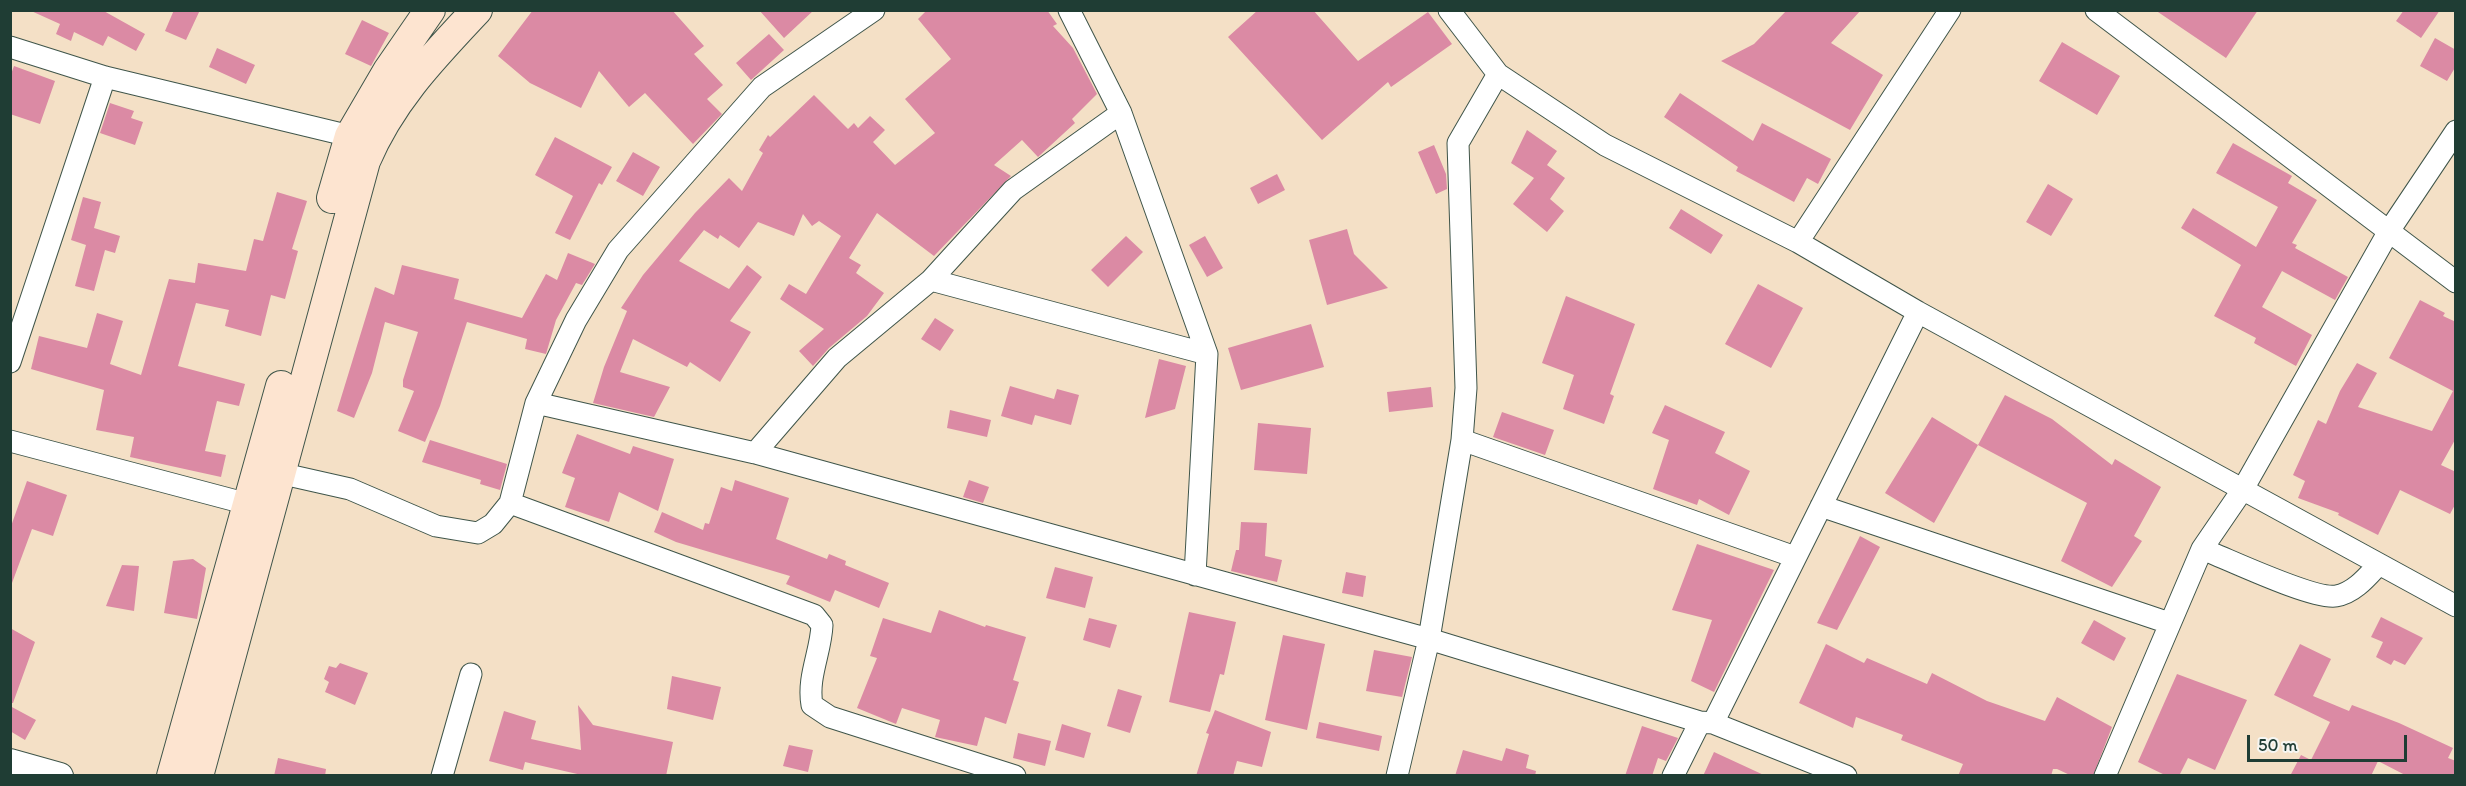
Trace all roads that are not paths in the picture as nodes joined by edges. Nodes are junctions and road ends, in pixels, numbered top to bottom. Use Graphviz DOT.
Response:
graph roads {
  1 [pos="477,10"];
  2 [pos="874,10"];
  3 [pos="1069,10"];
  4 [pos="1449,10"];
  5 [pos="1950,10"];
  6 [pos="2096,10"];
  7 [pos="427,12"];
  8 [pos="10,48"];
  9 [pos="1498,74"];
  10 [pos="105,78"];
  11 [pos="1121,112"];
  12 [pos="2456,131"];
  13 [pos="350,136"];
  14 [pos="2389,231"];
  15 [pos="1798,242"];
  16 [pos="932,280"];
  17 [pos="2456,282"];
  18 [pos="1918,312"];
  19 [pos="1207,354"];
  20 [pos="10,362"];
  21 [pos="536,403"];
  22 [pos="1462,440"];
  23 [pos="10,441"];
  24 [pos="755,453"];
  25 [pos="279,473"];
  26 [pos="2243,489"];
  27 [pos="510,503"];
  28 [pos="248,504"];
  29 [pos="1821,506"];
  30 [pos="2202,549"];
  31 [pos="1795,557"];
  32 [pos="2379,564"];
  33 [pos="1195,575"];
  34 [pos="2456,606"];
  35 [pos="2169,624"];
  36 [pos="1429,639"];
  37 [pos="471,674"];
  38 [pos="1706,722"];
  39 [pos="10,762"];
  40 [pos="60,776"];
  41 [pos="172,776"];
  42 [pos="198,776"];
  43 [pos="442,776"];
  44 [pos="1015,776"];
  45 [pos="1397,776"];
  46 [pos="1673,776"];
  47 [pos="1846,776"];
  48 [pos="2105,776"];
  1 -- 25 [label="main road"];
  2 -- 21 [label="street"];
  3 -- 11 [label="street"];
  4 -- 9 [label="street"];
  5 -- 15 [label="street"];
  6 -- 14 [label="street"];
  7 -- 13 [label="main road"];
  8 -- 10 [label="street"];
  9 -- 15 [label="street"];
  9 -- 22 [label="street"];
  10 -- 13 [label="street"];
  10 -- 20 [label="street"];
  11 -- 16 [label="street"];
  11 -- 19 [label="street"];
  12 -- 14 [label="street"];
  13 -- 28 [label="main road"];
  14 -- 17 [label="street"];
  14 -- 26 [label="street"];
  15 -- 18 [label="street"];
  16 -- 19 [label="street"];
  16 -- 24 [label="street"];
  18 -- 26 [label="street"];
  18 -- 29 [label="street"];
  19 -- 33 [label="street"];
  21 -- 24 [label="street"];
  21 -- 27 [label="street"];
  22 -- 31 [label="street"];
  22 -- 36 [label="street"];
  23 -- 28 [label="street"];
  24 -- 33 [label="street"];
  25 -- 27 [label="street"];
  25 -- 42 [label="main road"];
  26 -- 30 [label="street"];
  26 -- 32 [label="street"];
  27 -- 44 [label="street"];
  28 -- 41 [label="main road"];
  29 -- 31 [label="street"];
  29 -- 35 [label="street"];
  30 -- 32 [label="street"];
  30 -- 35 [label="street"];
  31 -- 38 [label="street"];
  32 -- 34 [label="street"];
  33 -- 36 [label="street"];
  35 -- 48 [label="street"];
  36 -- 38 [label="street"];
  36 -- 45 [label="street"];
  37 -- 43 [label="street"];
  38 -- 46 [label="street"];
  38 -- 47 [label="street"];
  39 -- 40 [label="street"];
}
